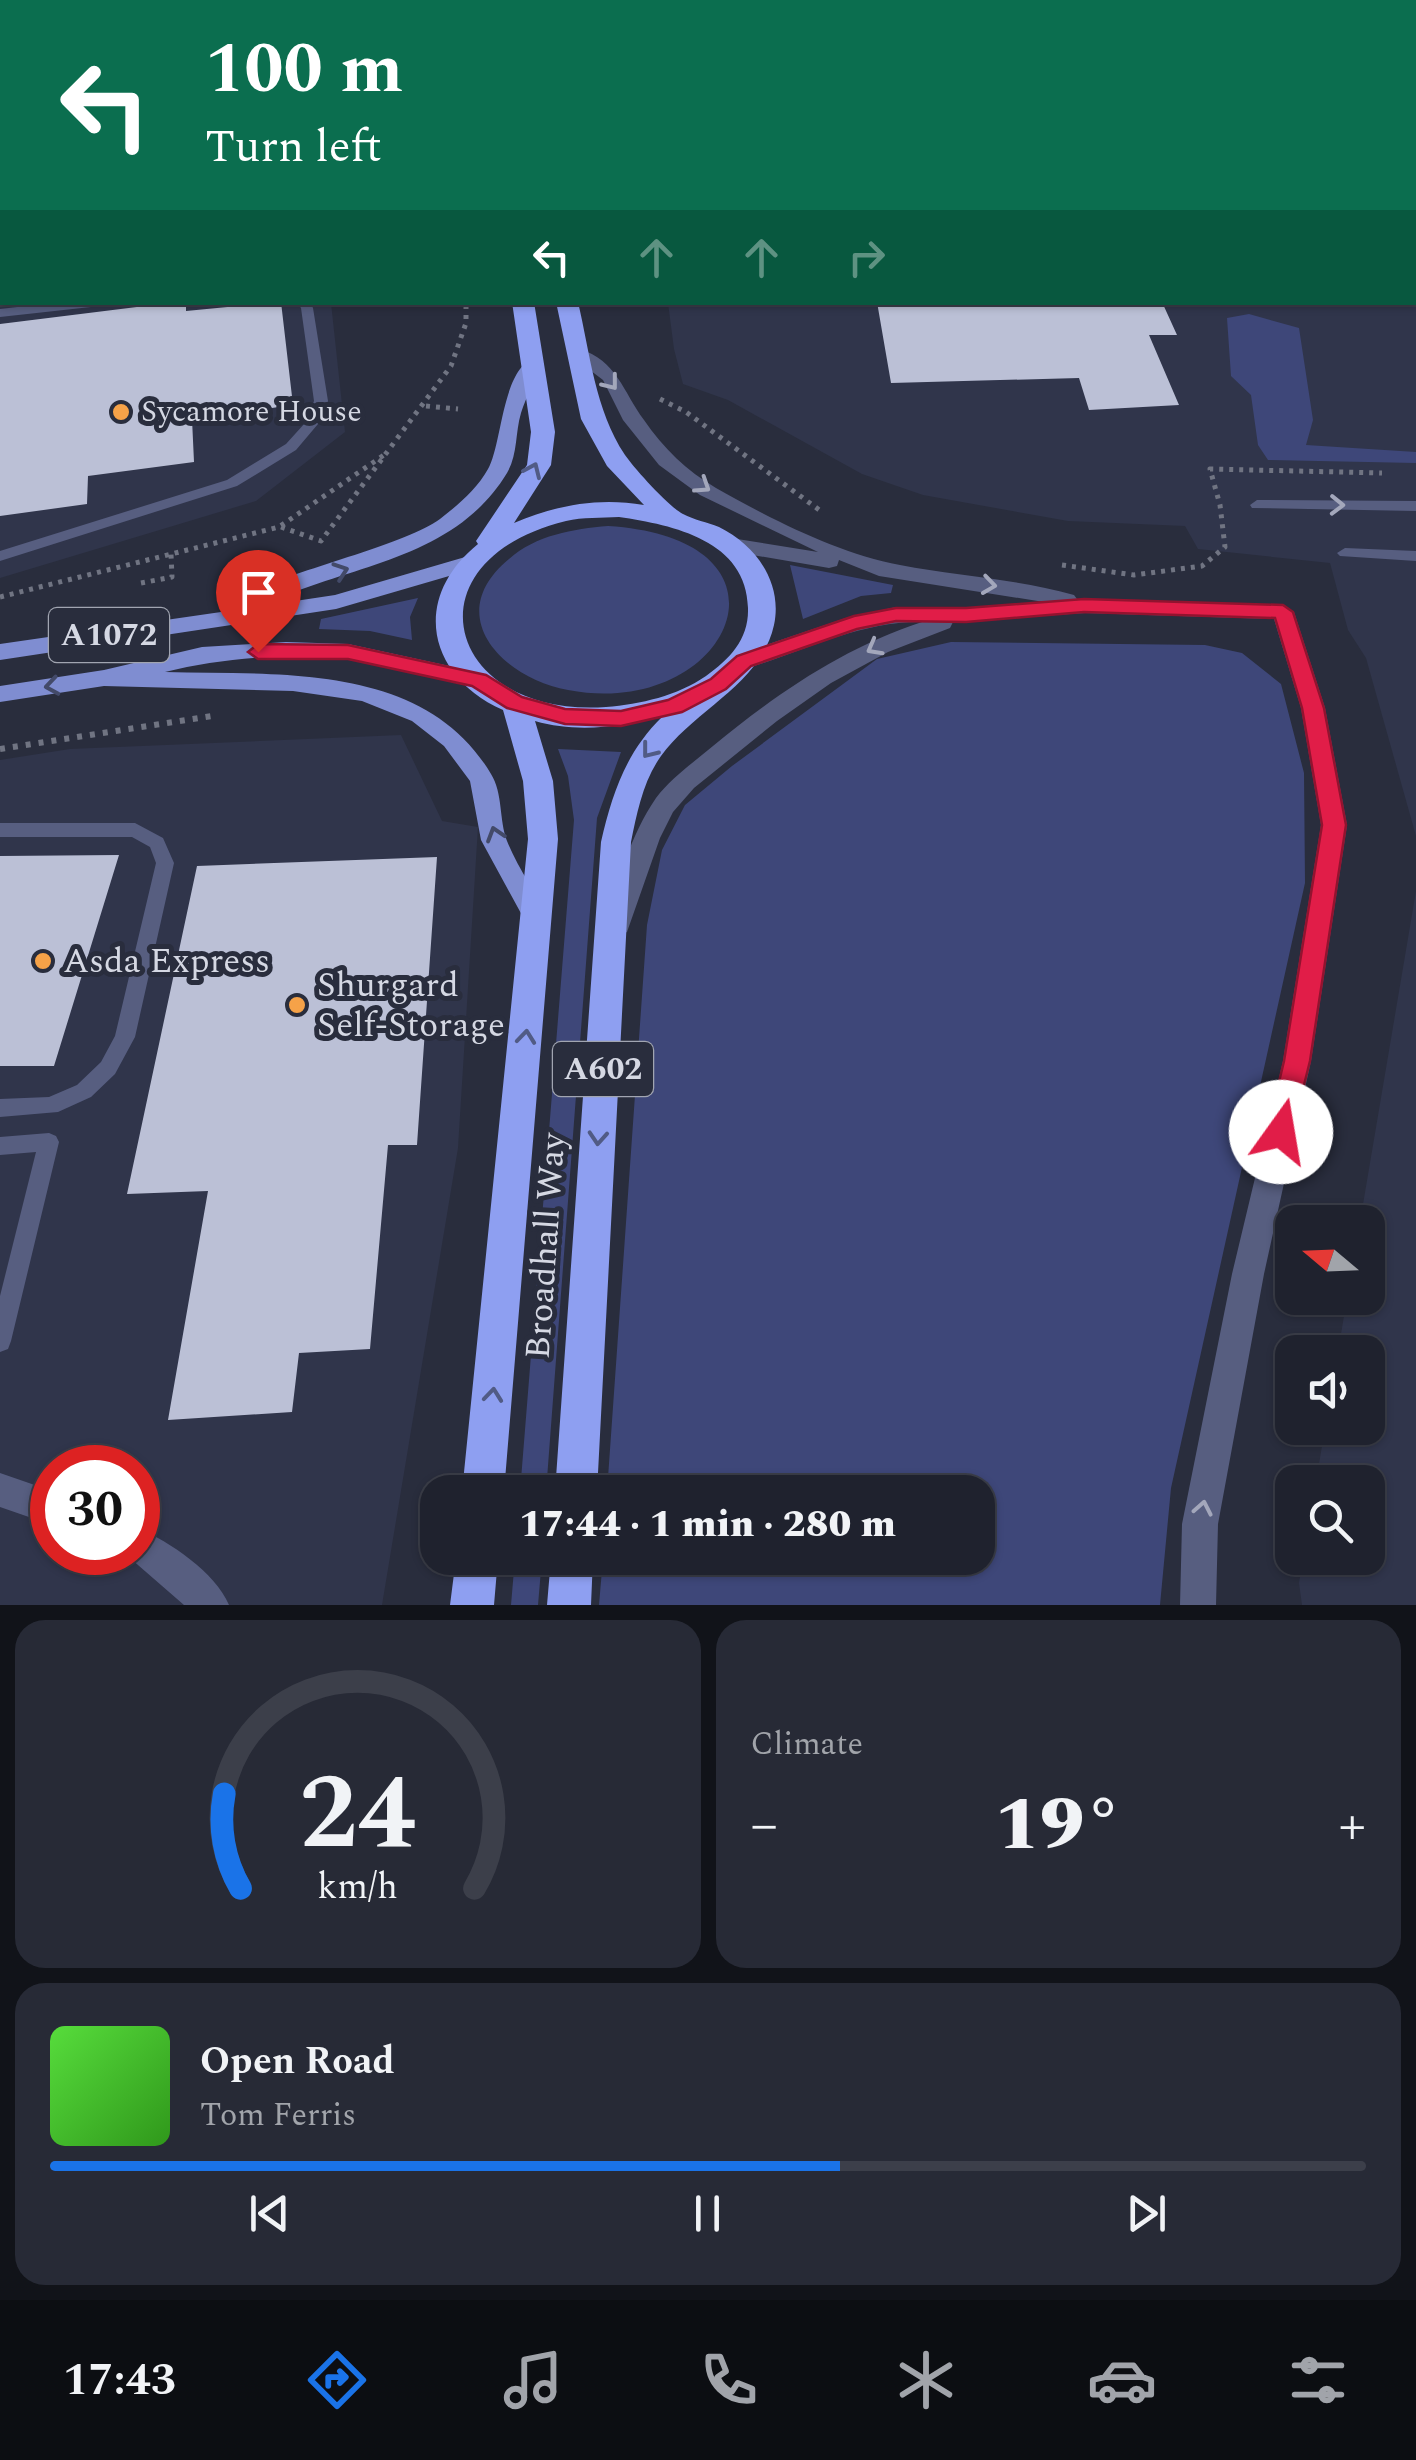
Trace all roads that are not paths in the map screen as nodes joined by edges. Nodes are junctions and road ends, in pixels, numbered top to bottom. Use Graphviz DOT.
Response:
graph roads {
  1 [pos="73,305"];
  2 [pos="306,305"];
  3 [pos="523,305"];
  4 [pos="568,305"];
  5 [pos="0,313"];
  6 [pos="578,355"];
  7 [pos="534,364"];
  8 [pos="1258,505"];
  9 [pos="1416,506"];
  10 [pos="668,515"];
  11 [pos="730,545"];
  12 [pos="1345,553"];
  13 [pos="0,556"];
  14 [pos="1416,556"];
  15 [pos="477,557"];
  16 [pos="893,571"];
  17 [pos="1084,606"];
  18 [pos="966,615"];
  19 [pos="219,618"];
  20 [pos="0,652"];
  21 [pos="731,672"];
  22 [pos="104,678"];
  23 [pos="478,680"];
  24 [pos="0,694"];
  25 [pos="515,703"];
  26 [pos="0,830"];
  27 [pos="538,921"];
  28 [pos="609,954"];
  29 [pos="0,1108"];
  30 [pos="0,1146"];
  31 [pos="0,1341"];
  32 [pos="485,1475"];
  33 [pos="577,1475"];
  34 [pos="0,1490"];
  35 [pos="30,1500"];
  36 [pos="160,1560"];
  37 [pos="475,1575"];
  38 [pos="571,1575"];
  39 [pos="211,1605"];
  40 [pos="472,1605"];
  41 [pos="569,1605"];
  42 [pos="1198,1605"];
  1 -- 5 [label="lane"];
  2 -- 13 [label="lane"];
  3 -- 7 [label="highway"];
  4 -- 6 [label="highway"];
  6 -- 10 [label="highway"];
  6 -- 16 [label="street, one-way"];
  15 -- 7 [label="highway, one-way"];
  19 -- 7 [label="main road, one-way"];
  8 -- 9 [label="lane, one-way"];
  10 -- 11 [label="highway"];
  10 -- 15 [label="highway"];
  11 -- 16 [label="street"];
  11 -- 21 [label="highway"];
  12 -- 14 [label="lane"];
  15 -- 19 [label="main road, A1072"];
  15 -- 23 [label="highway"];
  16 -- 17 [label="street, one-way"];
  17 -- 18 [label="street"];
  42 -- 17 [label="street, one-way"];
  18 -- 21 [label="street"];
  18 -- 28 [label="street, one-way"];
  19 -- 20 [label="main road, A1072"];
  21 -- 25 [label="highway"];
  21 -- 28 [label="highway, Broadhall Way / A602, one-way"];
  22 -- 23 [label="main road, A1072"];
  22 -- 24 [label="main road, A1072, one-way"];
  27 -- 22 [label="main road, one-way"];
  23 -- 25 [label="highway"];
  25 -- 27 [label="highway, Broadhall Way / A602"];
  26 -- 29 [label="lane"];
  32 -- 27 [label="highway, Broadhall Way / A602, one-way"];
  28 -- 33 [label="highway, Broadhall Way / A602, one-way"];
  30 -- 31 [label="lane"];
  34 -- 35 [label="street"];
  36 -- 39 [label="street"];
  37 -- 40 [label="highway"];
  38 -- 41 [label="highway"];
}
